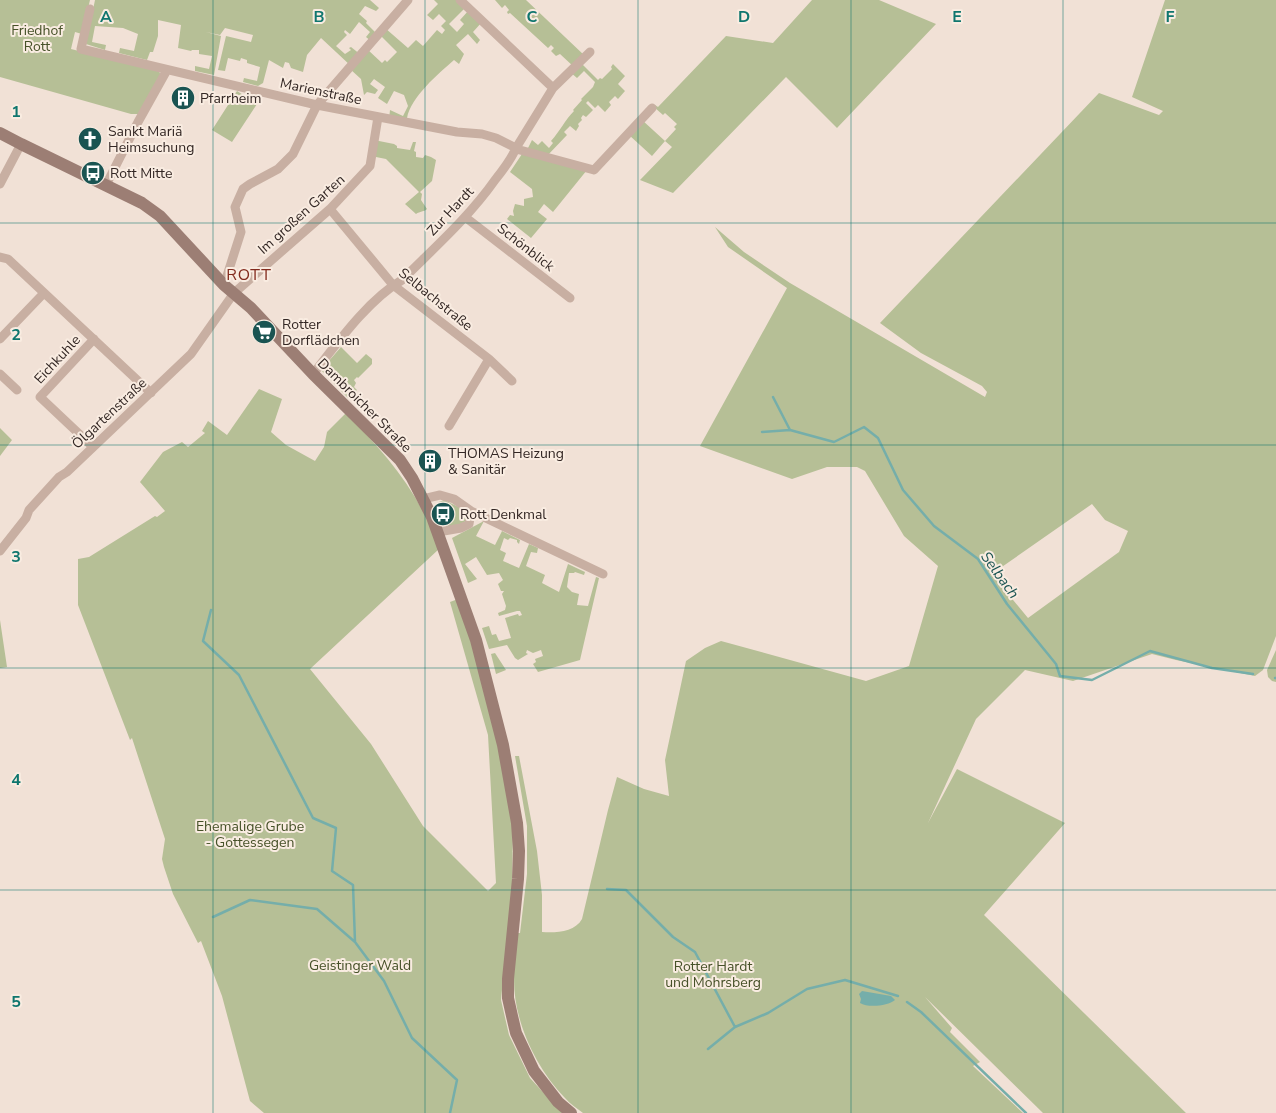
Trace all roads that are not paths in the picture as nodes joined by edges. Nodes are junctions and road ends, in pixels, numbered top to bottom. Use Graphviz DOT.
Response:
graph roads {
  1 [pos="408,0"];
  2 [pos="460,0"];
  3 [pos="90,9"];
  4 [pos="590,52"];
  5 [pos="166,70"];
  6 [pos="553,88"];
  7 [pos="317,105"];
  8 [pos="652,108"];
  9 [pos="378,117"];
  10 [pos="0,133"];
  11 [pos="21,144"];
  12 [pos="516,148"];
  13 [pos="0,184"];
  14 [pos="106,185"];
  15 [pos="330,209"];
  16 [pos="465,217"];
  17 [pos="0,257"];
  18 [pos="393,285"];
  19 [pos="229,289"];
  20 [pos="44,293"];
  21 [pos="570,298"];
  22 [pos="0,339"];
  23 [pos="94,339"];
  24 [pos="489,359"];
  25 [pos="0,374"];
  26 [pos="313,374"];
  27 [pos="512,381"];
  28 [pos="17,390"];
  29 [pos="151,393"];
  30 [pos="449,426"];
  31 [pos="93,447"];
  32 [pos="423,499"];
  33 [pos="472,511"];
  34 [pos="438,532"];
  35 [pos="0,551"];
  36 [pos="603,574"];
  37 [pos="571,1113"];
  1 -- 7 [label="street"];
  2 -- 6 [label="street"];
  3 -- 5 [label="street, Marienstraße"];
  4 -- 6 [label="street, Zur Hardt"];
  5 -- 7 [label="street, Marienstraße"];
  5 -- 14 [label="street"];
  6 -- 12 [label="street, Zur Hardt"];
  7 -- 9 [label="street, Marienstraße"];
  7 -- 19 [label="street"];
  8 -- 12 [label="street, Marienstraße"];
  9 -- 12 [label="street, Marienstraße"];
  9 -- 15 [label="street, Im großen Garten"];
  10 -- 11 [label="street, Dambroicher Straße"];
  11 -- 13 [label="street"];
  11 -- 14 [label="street, Dambroicher Straße"];
  12 -- 16 [label="street, Zur Hardt"];
  14 -- 19 [label="street, Dambroicher Straße"];
  15 -- 18 [label="street, Selbachstraße"];
  15 -- 19 [label="street, Im großen Garten"];
  16 -- 18 [label="street, Zur Hardt"];
  16 -- 21 [label="street, Schönblick"];
  17 -- 20 [label="street, Eichkuhle"];
  18 -- 24 [label="street, Selbachstraße"];
  18 -- 26 [label="street, Zur Hardt"];
  19 -- 26 [label="street, Dambroicher Straße"];
  19 -- 29 [label="street, Ölgartenstraße"];
  20 -- 22 [label="street"];
  20 -- 23 [label="street, Eichkuhle"];
  23 -- 29 [label="street, Eichkuhle"];
  23 -- 31 [label="street, Eichkuhle"];
  24 -- 27 [label="street, Selbachstraße"];
  24 -- 30 [label="street"];
  25 -- 28 [label="street"];
  26 -- 32 [label="street, Dambroicher Straße"];
  29 -- 31 [label="street, Ölgartenstraße"];
  31 -- 35 [label="street, Ölgartenstraße"];
  32 -- 33 [label="street"];
  32 -- 34 [label="street, Dambroicher Straße"];
  33 -- 34 [label="street"];
  33 -- 36 [label="street"];
  34 -- 37 [label="street, Dambroicher Straße"];
}
